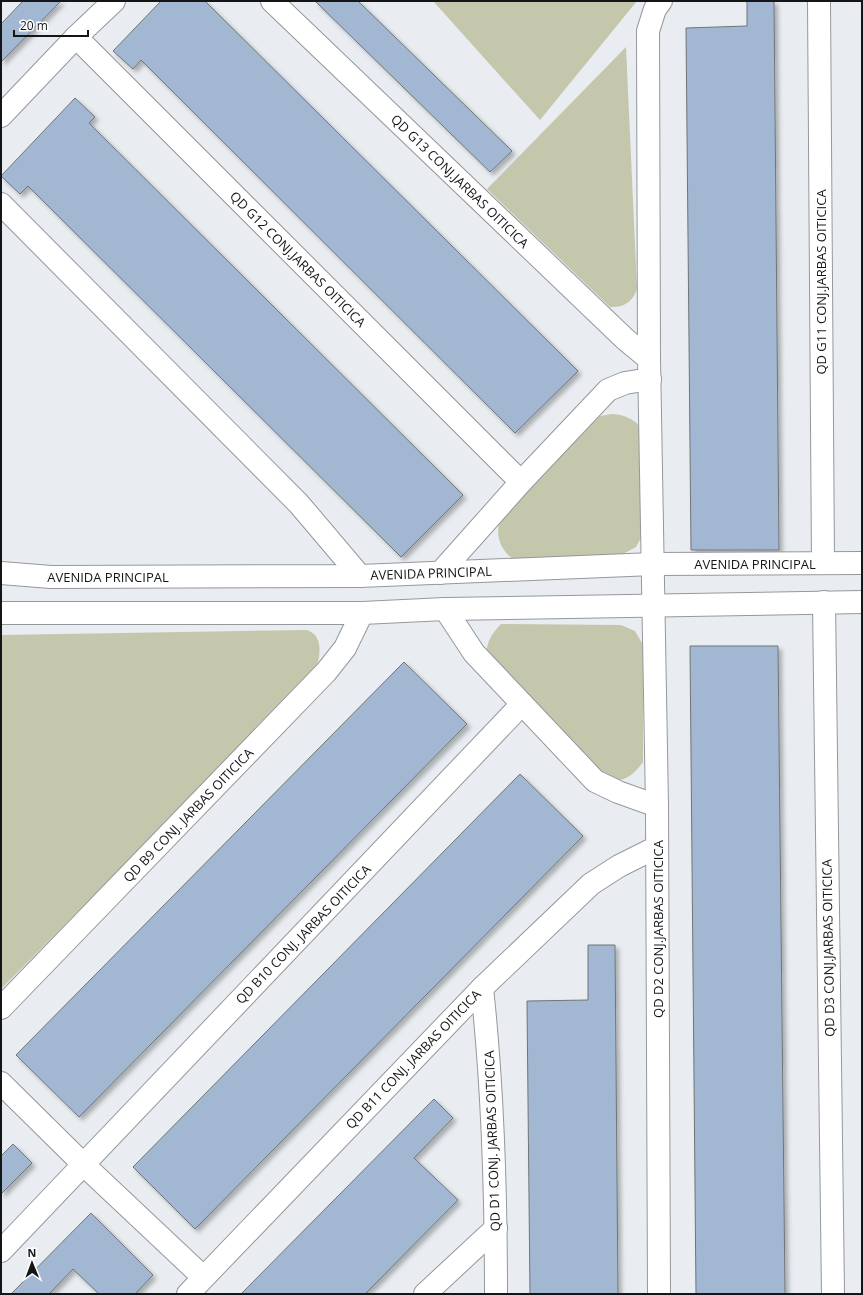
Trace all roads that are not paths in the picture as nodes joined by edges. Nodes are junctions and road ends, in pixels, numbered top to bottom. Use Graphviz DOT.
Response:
graph roads {
  1 [pos="114,1"];
  2 [pos="272,1"];
  3 [pos="820,1"];
  4 [pos="658,5"];
  5 [pos="76,37"];
  6 [pos="1,116"];
  7 [pos="1,204"];
  8 [pos="649,369"];
  9 [pos="520,482"];
  10 [pos="823,563"];
  11 [pos="862,563"];
  12 [pos="652,564"];
  13 [pos="1,573"];
  14 [pos="440,573"];
  15 [pos="360,576"];
  16 [pos="824,602"];
  17 [pos="862,602"];
  18 [pos="653,604"];
  19 [pos="445,609"];
  20 [pos="1,613"];
  21 [pos="362,613"];
  22 [pos="522,704"];
  23 [pos="657,806"];
  24 [pos="658,847"];
  25 [pos="482,988"];
  26 [pos="1,1008"];
  27 [pos="1,1083"];
  28 [pos="84,1165"];
  29 [pos="496,1228"];
  30 [pos="1,1251"];
  31 [pos="203,1277"];
  32 [pos="188,1294"];
  33 [pos="425,1294"];
  34 [pos="496,1294"];
  35 [pos="659,1294"];
  36 [pos="833,1294"];
  1 -- 5 [label="street"];
  2 -- 8 [label="street, QD G13 CONJ.JARBAS OITICICA"];
  3 -- 10 [label="street, QD G11 CONJ.JARBAS OITICICA"];
  4 -- 8 [label="street"];
  5 -- 6 [label="street"];
  5 -- 9 [label="street, QD G12 CONJ.JARBAS OITICICA"];
  7 -- 15 [label="street"];
  8 -- 9 [label="street"];
  8 -- 12 [label="street"];
  9 -- 14 [label="street"];
  10 -- 11 [label="street, AVENIDA PRINCIPAL"];
  10 -- 12 [label="street, AVENIDA PRINCIPAL"];
  12 -- 14 [label="street, AVENIDA PRINCIPAL"];
  12 -- 18 [label="street, QD D2 CONJ.JARBAS OITICICA"];
  13 -- 15 [label="street, AVENIDA PRINCIPAL"];
  14 -- 15 [label="street, AVENIDA PRINCIPAL"];
  16 -- 17 [label="street"];
  16 -- 18 [label="street"];
  16 -- 36 [label="street, QD D3 CONJ.JARBAS OITICICA"];
  18 -- 19 [label="street"];
  18 -- 23 [label="street, QD D2 CONJ.JARBAS OITICICA"];
  19 -- 21 [label="street"];
  19 -- 22 [label="street"];
  20 -- 21 [label="street"];
  21 -- 26 [label="street, QD B9 CONJ. JARBAS OITICICA"];
  22 -- 23 [label="street"];
  22 -- 28 [label="street, QD B10 CONJ. JARBAS OITICICA"];
  23 -- 24 [label="street, QD D2 CONJ.JARBAS OITICICA"];
  24 -- 25 [label="street, QD B11 CONJ. JARBAS OITICICA"];
  24 -- 35 [label="street, QD D2 CONJ.JARBAS OITICICA"];
  25 -- 29 [label="street, QD D1 CONJ. JARBAS OITICICA"];
  25 -- 31 [label="street, QD B11 CONJ. JARBAS OITICICA"];
  27 -- 28 [label="street"];
  28 -- 30 [label="street, QD B10 CONJ. JARBAS OITICICA"];
  28 -- 31 [label="street"];
  29 -- 33 [label="street"];
  29 -- 34 [label="street, QD D1 CONJ. JARBAS OITICICA"];
  31 -- 32 [label="street, QD B11 CONJ. JARBAS OITICICA"];
}
